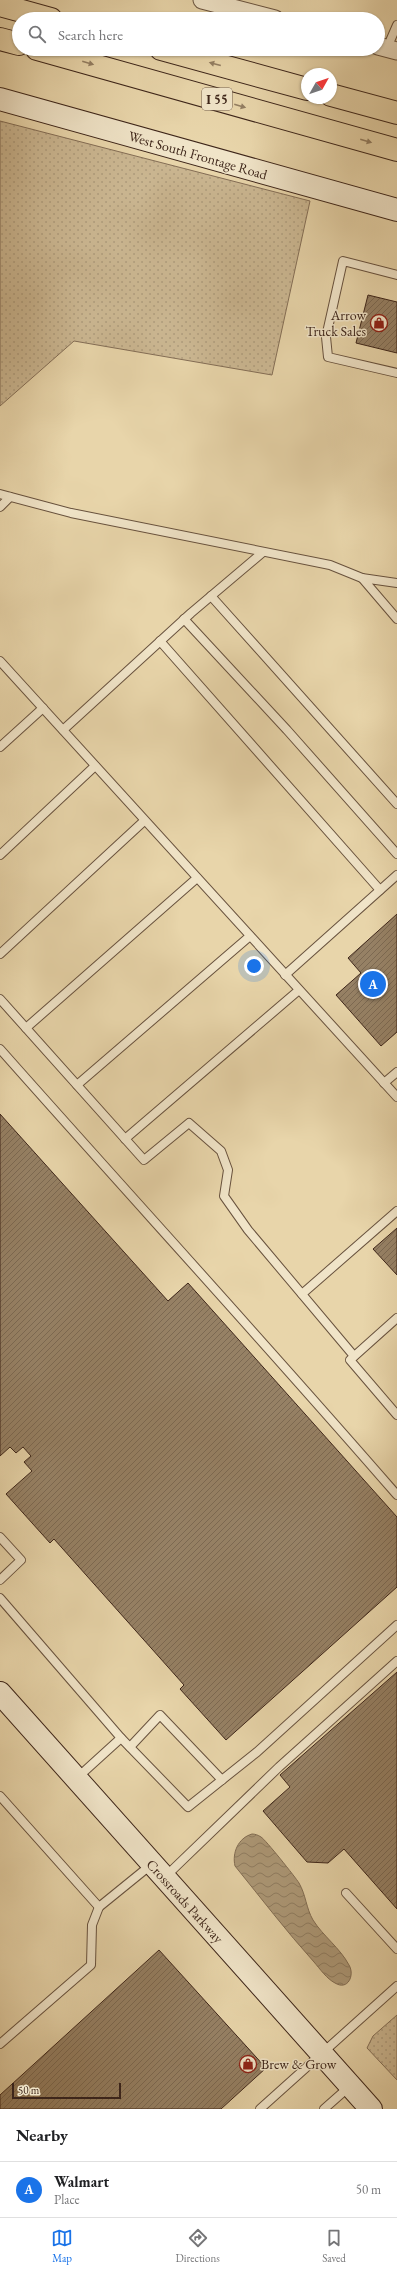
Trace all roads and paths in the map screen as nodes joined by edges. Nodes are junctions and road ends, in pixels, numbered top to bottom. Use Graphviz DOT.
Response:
graph roads {
  1 [pos="202,0"];
  2 [pos="0,6"];
  3 [pos="24,12"];
  4 [pos="248,12"];
  5 [pos="397,25"];
  6 [pos="0,39"];
  7 [pos="12,42"];
  8 [pos="387,48"];
  9 [pos="62,56"];
  10 [pos="187,56"];
  11 [pos="301,87"];
  12 [pos="337,97"];
  13 [pos="0,99"];
  14 [pos="397,113"];
  15 [pos="397,150"];
  16 [pos="397,210"];
  17 [pos="397,275"];
  18 [pos="397,373"];
  19 [pos="0,494"];
  20 [pos="10,497"];
  21 [pos="0,507"];
  22 [pos="262,553"];
  23 [pos="362,578"];
  24 [pos="397,583"];
  25 [pos="211,596"];
  26 [pos="184,619"];
  27 [pos="397,619"];
  28 [pos="160,641"];
  29 [pos="0,661"];
  30 [pos="43,708"];
  31 [pos="63,730"];
  32 [pos="0,747"];
  33 [pos="95,766"];
  34 [pos="397,804"];
  35 [pos="144,821"];
  36 [pos="397,854"];
  37 [pos="0,855"];
  38 [pos="397,875"];
  39 [pos="197,878"];
  40 [pos="380,890"];
  41 [pos="250,936"];
  42 [pos="0,954"];
  43 [pos="285,975"];
  44 [pos="299,990"];
  45 [pos="0,999"];
  46 [pos="26,1028"];
  47 [pos="0,1049"];
  48 [pos="397,1072"];
  49 [pos="384,1083"];
  50 [pos="77,1085"];
  51 [pos="397,1097"];
  52 [pos="126,1139"];
  53 [pos="397,1211"];
  54 [pos="302,1294"];
  55 [pos="397,1318"];
  56 [pos="354,1356"];
  57 [pos="397,1415"];
  58 [pos="397,1495"];
  59 [pos="0,1537"];
  60 [pos="0,1580"];
  61 [pos="1,1602"];
  62 [pos="397,1625"];
  63 [pos="397,1661"];
  64 [pos="0,1693"];
  65 [pos="121,1738"];
  66 [pos="130,1747"];
  67 [pos="77,1779"];
  68 [pos="222,1780"];
  69 [pos="0,1796"];
  70 [pos="158,1871"];
  71 [pos="346,1893"];
  72 [pos="99,1907"];
  73 [pos="397,1949"];
  74 [pos="397,1986"];
  75 [pos="0,2044"];
  76 [pos="322,2055"];
  77 [pos="350,2086"];
  78 [pos="260,2109"];
  79 [pos="324,2109"];
  80 [pos="371,2109"];
  1 -- 4 [label="street"];
  2 -- 3 [label="highway"];
  5 -- 8 [label="lane"];
  6 -- 7 [label="highway"];
  9 -- 15 [label="highway, I 55, one-way"];
  11 -- 10 [label="highway, I 55, one-way"];
  12 -- 14 [label="highway"];
  13 -- 16 [label="street, West South Frontage Road"];
  17 -- 18 [label="lane"];
  19 -- 20 [label="lane"];
  20 -- 21 [label="lane"];
  20 -- 22 [label="lane"];
  22 -- 23 [label="lane"];
  22 -- 25 [label="lane"];
  23 -- 24 [label="lane"];
  23 -- 27 [label="lane"];
  25 -- 26 [label="lane"];
  25 -- 34 [label="lane"];
  26 -- 28 [label="lane"];
  26 -- 36 [label="lane"];
  28 -- 31 [label="lane"];
  28 -- 40 [label="lane"];
  29 -- 30 [label="lane"];
  30 -- 31 [label="lane"];
  30 -- 32 [label="lane"];
  31 -- 33 [label="lane"];
  33 -- 35 [label="lane"];
  33 -- 37 [label="lane"];
  35 -- 39 [label="lane"];
  35 -- 42 [label="lane"];
  38 -- 40 [label="lane"];
  39 -- 41 [label="lane"];
  39 -- 46 [label="lane"];
  40 -- 43 [label="lane"];
  41 -- 43 [label="lane"];
  41 -- 50 [label="lane"];
  43 -- 44 [label="lane"];
  44 -- 49 [label="lane"];
  44 -- 52 [label="lane"];
  45 -- 46 [label="lane"];
  46 -- 50 [label="lane"];
  47 -- 58 [label="lane"];
  48 -- 49 [label="lane"];
  49 -- 51 [label="lane"];
  50 -- 52 [label="lane"];
  52 -- 54 [label="lane"];
  53 -- 54 [label="lane"];
  54 -- 56 [label="lane"];
  55 -- 56 [label="lane"];
  56 -- 57 [label="lane"];
  59 -- 60 [label="lane"];
  61 -- 65 [label="lane"];
  62 -- 68 [label="lane"];
  63 -- 70 [label="lane"];
  64 -- 67 [label="street, Crossroads Parkway"];
  65 -- 66 [label="lane"];
  65 -- 67 [label="lane"];
  66 -- 68 [label="lane"];
  66 -- 68 [label="lane"];
  67 -- 70 [label="street, Crossroads Parkway"];
  69 -- 72 [label="lane"];
  70 -- 72 [label="lane"];
  70 -- 76 [label="street, Crossroads Parkway"];
  71 -- 73 [label="lane"];
  72 -- 75 [label="lane"];
  74 -- 76 [label="lane"];
  76 -- 77 [label="street, Crossroads Parkway"];
  76 -- 78 [label="lane"];
  77 -- 79 [label="lane"];
  77 -- 80 [label="street, Crossroads Parkway"];
}
